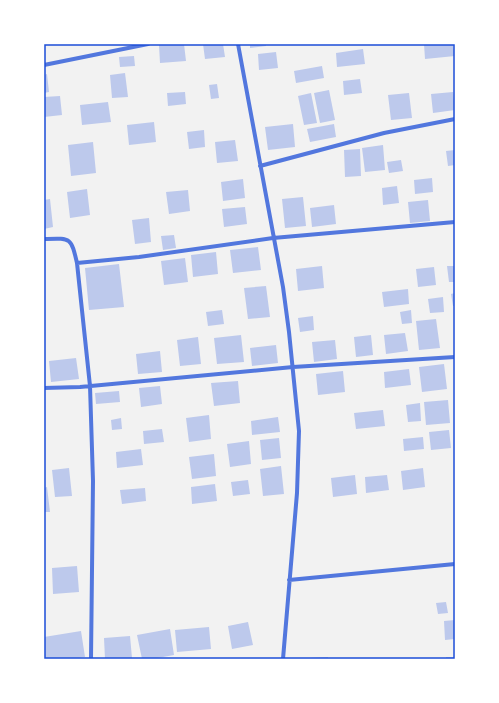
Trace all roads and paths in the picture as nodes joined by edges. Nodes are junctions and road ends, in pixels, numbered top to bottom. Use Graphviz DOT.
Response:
graph roads {
  1 [pos="148,44"];
  2 [pos="238,44"];
  3 [pos="44,65"];
  4 [pos="455,119"];
  5 [pos="260,166"];
  6 [pos="455,222"];
  7 [pos="273,238"];
  8 [pos="44,239"];
  9 [pos="77,264"];
  10 [pos="455,357"];
  11 [pos="293,367"];
  12 [pos="90,386"];
  13 [pos="44,388"];
  14 [pos="455,564"];
  15 [pos="289,580"];
  16 [pos="91,659"];
  17 [pos="283,659"];
  1 -- 3 [label="street"];
  2 -- 5 [label="street"];
  4 -- 5 [label="street"];
  5 -- 7 [label="street"];
  6 -- 7 [label="street"];
  7 -- 9 [label="street"];
  7 -- 11 [label="street"];
  8 -- 9 [label="street"];
  9 -- 12 [label="street"];
  10 -- 11 [label="street"];
  11 -- 12 [label="street"];
  11 -- 15 [label="street"];
  12 -- 13 [label="street"];
  12 -- 16 [label="street"];
  14 -- 15 [label="street"];
  15 -- 17 [label="street"];
}
